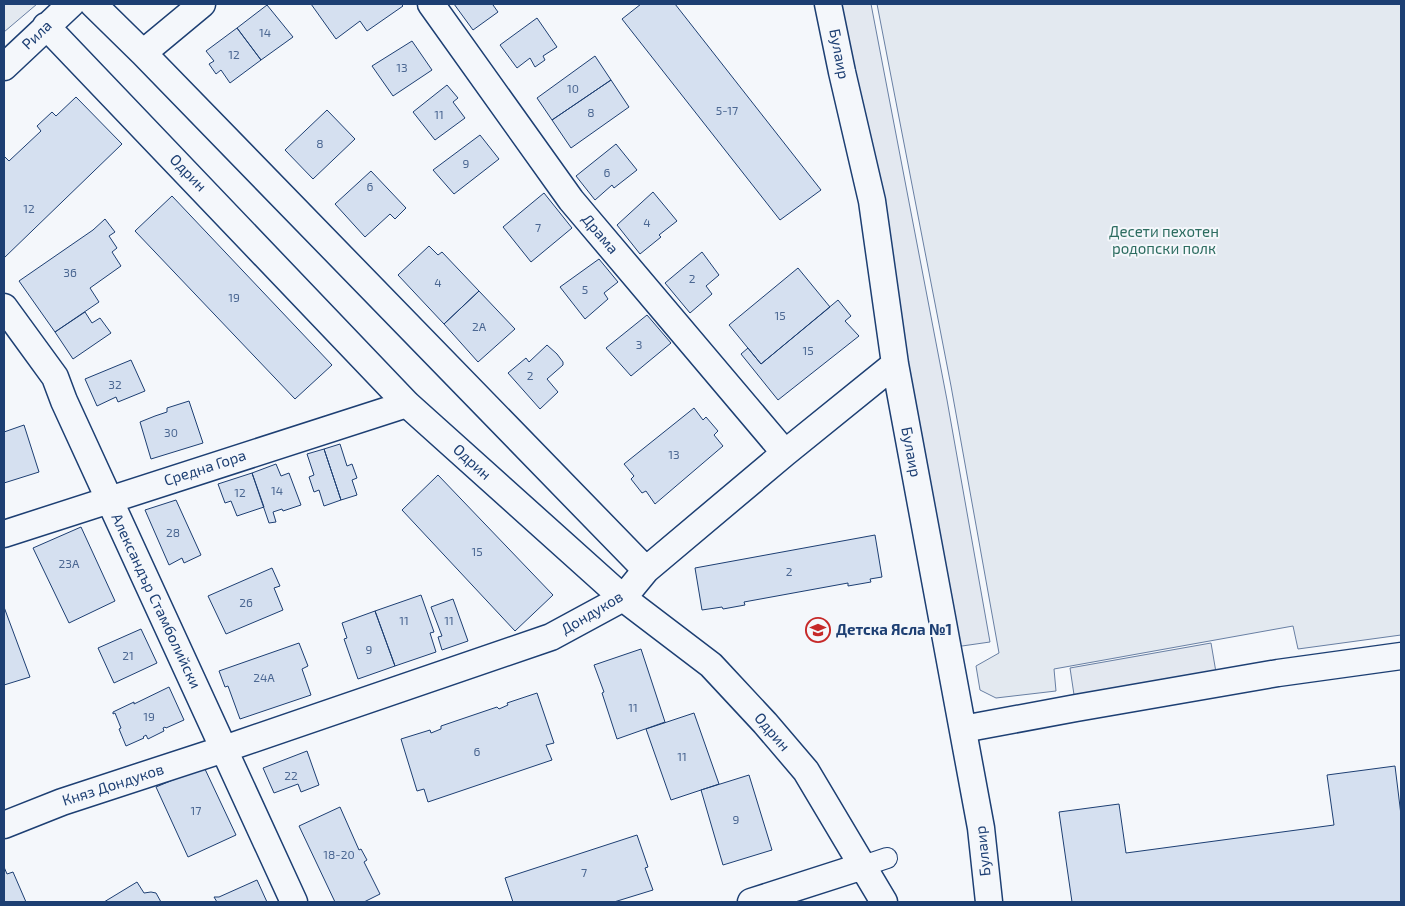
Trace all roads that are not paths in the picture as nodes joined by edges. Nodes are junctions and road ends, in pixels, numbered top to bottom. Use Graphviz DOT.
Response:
graph roads {
  1 [pos="71,4"];
  2 [pos="93,4"];
  3 [pos="202,4"];
  4 [pos="431,4"];
  5 [pos="828,4"];
  6 [pos="46,26"];
  7 [pos="143,53"];
  8 [pos="4,67"];
  9 [pos="4,307"];
  10 [pos="895,364"];
  11 [pos="407,404"];
  12 [pos="784,453"];
  13 [pos="109,499"];
  14 [pos="4,534"];
  15 [pos="646,570"];
  16 [pos="623,598"];
  17 [pos="1401,656"];
  18 [pos="963,730"];
  19 [pos="224,749"];
  20 [pos="4,825"];
  21 [pos="887,858"];
  22 [pos="863,866"];
  23 [pos="294,902"];
  24 [pos="750,902"];
  25 [pos="884,902"];
  26 [pos="988,902"];
  1 -- 6 [label="street, Рила"];
  2 -- 7 [label="street"];
  3 -- 7 [label="street"];
  4 -- 12 [label="street, Драма"];
  5 -- 10 [label="street, Булаир"];
  6 -- 8 [label="street, Рила"];
  6 -- 11 [label="street, Одрин"];
  7 -- 15 [label="street"];
  9 -- 13 [label="street, Александър Стамболийски"];
  10 -- 12 [label="street, Дондуков"];
  10 -- 18 [label="street, Булаир"];
  11 -- 13 [label="street, Средна Гора"];
  11 -- 16 [label="street, Одрин"];
  12 -- 15 [label="street, Дондуков"];
  13 -- 14 [label="street, Средна Гора"];
  13 -- 19 [label="street, Александър Стамболийски"];
  15 -- 16 [label="street, Дондуков"];
  16 -- 19 [label="street, Дондуков"];
  16 -- 22 [label="street, Одрин"];
  17 -- 18 [label="street"];
  18 -- 26 [label="street, Булаир"];
  19 -- 20 [label="street, Княз Дондуков"];
  19 -- 23 [label="street, Александър Стамболийски"];
  21 -- 22 [label="street"];
  22 -- 24 [label="street"];
  22 -- 25 [label="street, Одрин"];
}
